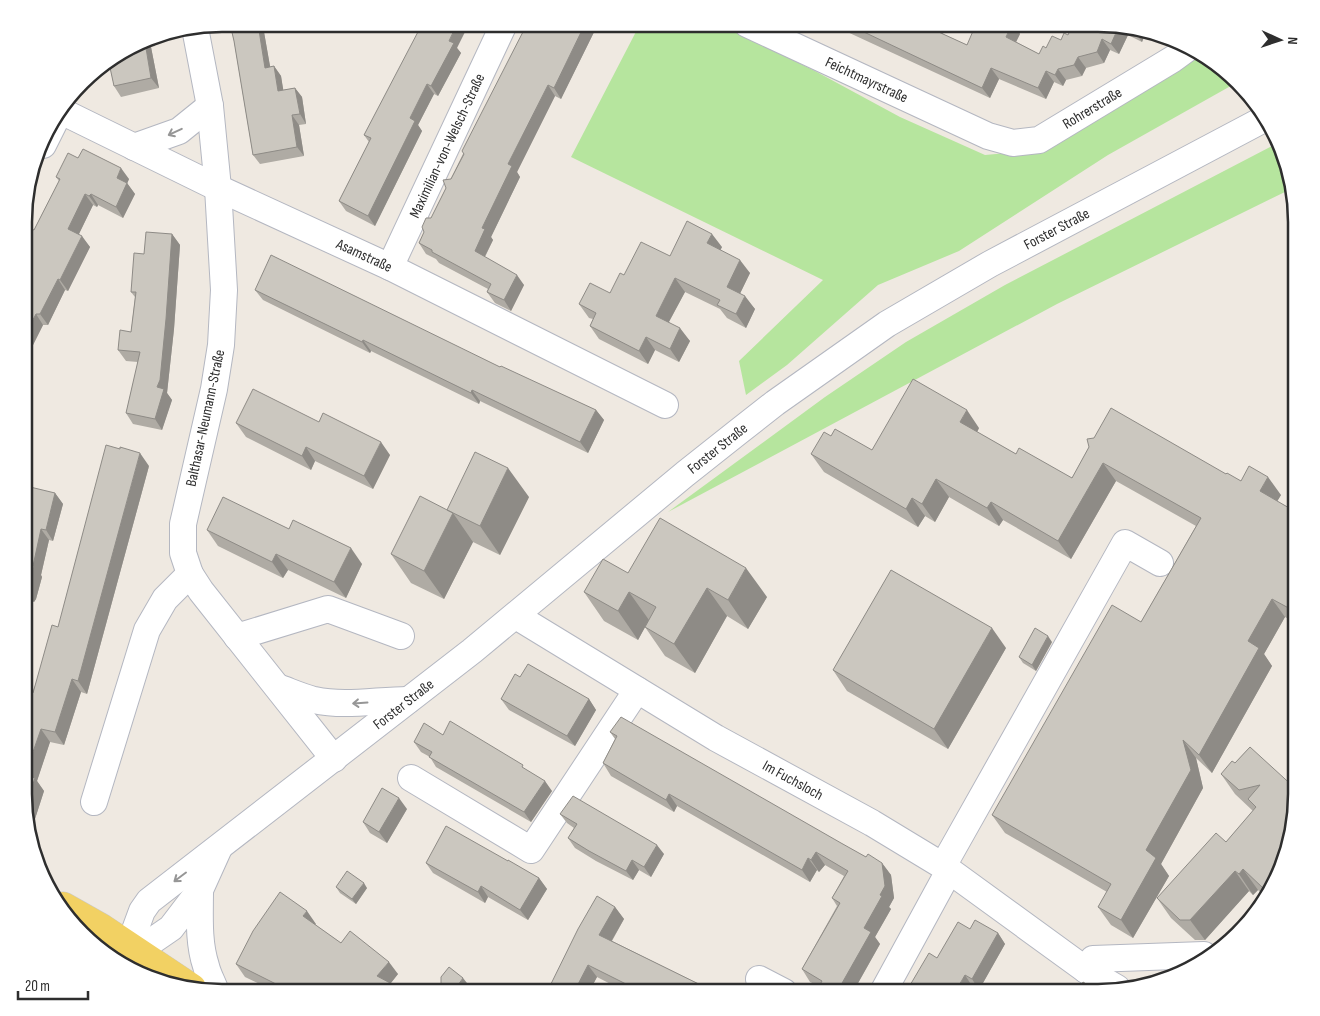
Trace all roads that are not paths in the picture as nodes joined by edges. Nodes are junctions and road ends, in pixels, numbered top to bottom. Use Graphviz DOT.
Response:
graph roads {
  1 [pos="500,32"];
  2 [pos="764,32"];
  3 [pos="196,34"];
  4 [pos="1182,52"];
  5 [pos="210,106"];
  6 [pos="66,115"];
  7 [pos="1258,122"];
  8 [pos="988,136"];
  9 [pos="134,147"];
  10 [pos="218,188"];
  11 [pos="390,267"];
  12 [pos="665,405"];
  13 [pos="1160,563"];
  14 [pos="190,574"];
  15 [pos="516,616"];
  16 [pos="401,636"];
  17 [pos="237,637"];
  18 [pos="280,688"];
  19 [pos="637,690"];
  20 [pos="408,700"];
  21 [pos="334,759"];
  22 [pos="411,778"];
  23 [pos="94,802"];
  24 [pos="219,848"];
  25 [pos="946,868"];
  26 [pos="200,890"];
  27 [pos="75,913"];
  28 [pos="128,956"];
  29 [pos="1195,956"];
  30 [pos="1086,970"];
  31 [pos="162,973"];
  32 [pos="759,978"];
  33 [pos="212,983"];
  34 [pos="1109,983"];
  35 [pos="770,984"];
  36 [pos="887,984"];
  1 -- 11 [label="street, Maximilian-von-Welsch-Straße"];
  2 -- 8 [label="street, Feichtmayrstraße"];
  3 -- 5 [label="street, Balthasar-Neumann-Straße"];
  4 -- 8 [label="street, Rohrerstraße"];
  5 -- 9 [label="street, one-way"];
  5 -- 10 [label="street, Balthasar-Neumann-Straße"];
  6 -- 9 [label="street, Asamstraße"];
  7 -- 15 [label="street, Forster Straße"];
  9 -- 10 [label="street, Asamstraße"];
  10 -- 11 [label="street, Asamstraße"];
  10 -- 14 [label="street, Balthasar-Neumann-Straße"];
  11 -- 12 [label="street, Asamstraße"];
  13 -- 25 [label="street"];
  14 -- 17 [label="street, Balthasar-Neumann-Straße"];
  14 -- 23 [label="street"];
  15 -- 19 [label="street, Im Fuchsloch"];
  15 -- 20 [label="street, Forster Straße"];
  16 -- 17 [label="street"];
  17 -- 18 [label="street, Balthasar-Neumann-Straße"];
  20 -- 18 [label="street, one-way"];
  18 -- 21 [label="street, Balthasar-Neumann-Straße"];
  19 -- 22 [label="street"];
  19 -- 25 [label="street, Im Fuchsloch"];
  20 -- 21 [label="street, Forster Straße"];
  21 -- 24 [label="street, Forster Straße"];
  24 -- 26 [label="street, Forster Straße"];
  24 -- 28 [label="street, Forster Straße, one-way"];
  25 -- 30 [label="street, Im Fuchsloch"];
  25 -- 36 [label="street"];
  26 -- 28 [label="street, Forster Straße"];
  26 -- 33 [label="street"];
  27 -- 28 [label="main road"];
  28 -- 31 [label="main road"];
  29 -- 30 [label="street"];
  30 -- 34 [label="street, Im Fuchsloch"];
  32 -- 35 [label="street"];
}
